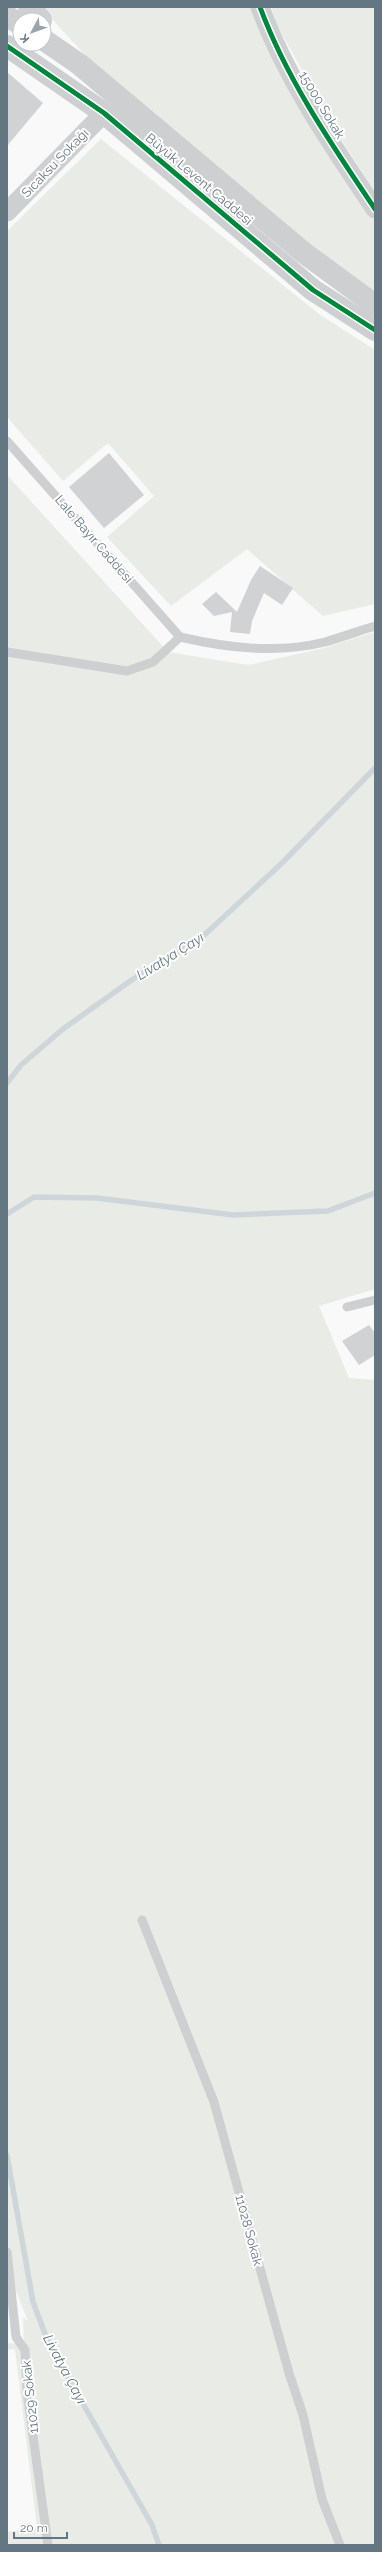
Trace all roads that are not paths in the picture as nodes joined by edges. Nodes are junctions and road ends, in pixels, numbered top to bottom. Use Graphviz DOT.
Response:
graph roads {
  1 [pos="260,7"];
  2 [pos="52,33"];
  3 [pos="52,45"];
  4 [pos="7,46"];
  5 [pos="79,64"];
  6 [pos="104,113"];
  7 [pos="375,209"];
  8 [pos="8,210"];
  9 [pos="375,305"];
  10 [pos="375,330"];
  11 [pos="7,441"];
  12 [pos="375,626"];
  13 [pos="180,637"];
  14 [pos="7,652"];
  15 [pos="375,1300"];
  16 [pos="347,1308"];
  17 [pos="142,1920"];
  18 [pos="7,2252"];
  19 [pos="7,2335"];
  20 [pos="16,2337"];
  21 [pos="48,2545"];
  22 [pos="340,2545"];
  1 -- 7 [label="street, 15000 Sokak"];
  2 -- 5 [label="street"];
  3 -- 5 [label="street, Büyük Levent Caddesi"];
  4 -- 6 [label="street, Büyük Levent Caddesi"];
  5 -- 9 [label="street, Büyük Levent Caddesi"];
  6 -- 8 [label="street, Sıcaksu Sokağı"];
  6 -- 10 [label="street, Büyük Levent Caddesi"];
  11 -- 13 [label="lane, Lale Bayır Caddesi"];
  12 -- 13 [label="lane"];
  13 -- 14 [label="lane"];
  15 -- 16 [label="lane"];
  17 -- 22 [label="lane, 11028 Sokak"];
  18 -- 20 [label="lane, 11029 Sokak"];
  19 -- 20 [label="lane"];
  20 -- 21 [label="lane, 11029 Sokak"];
}
